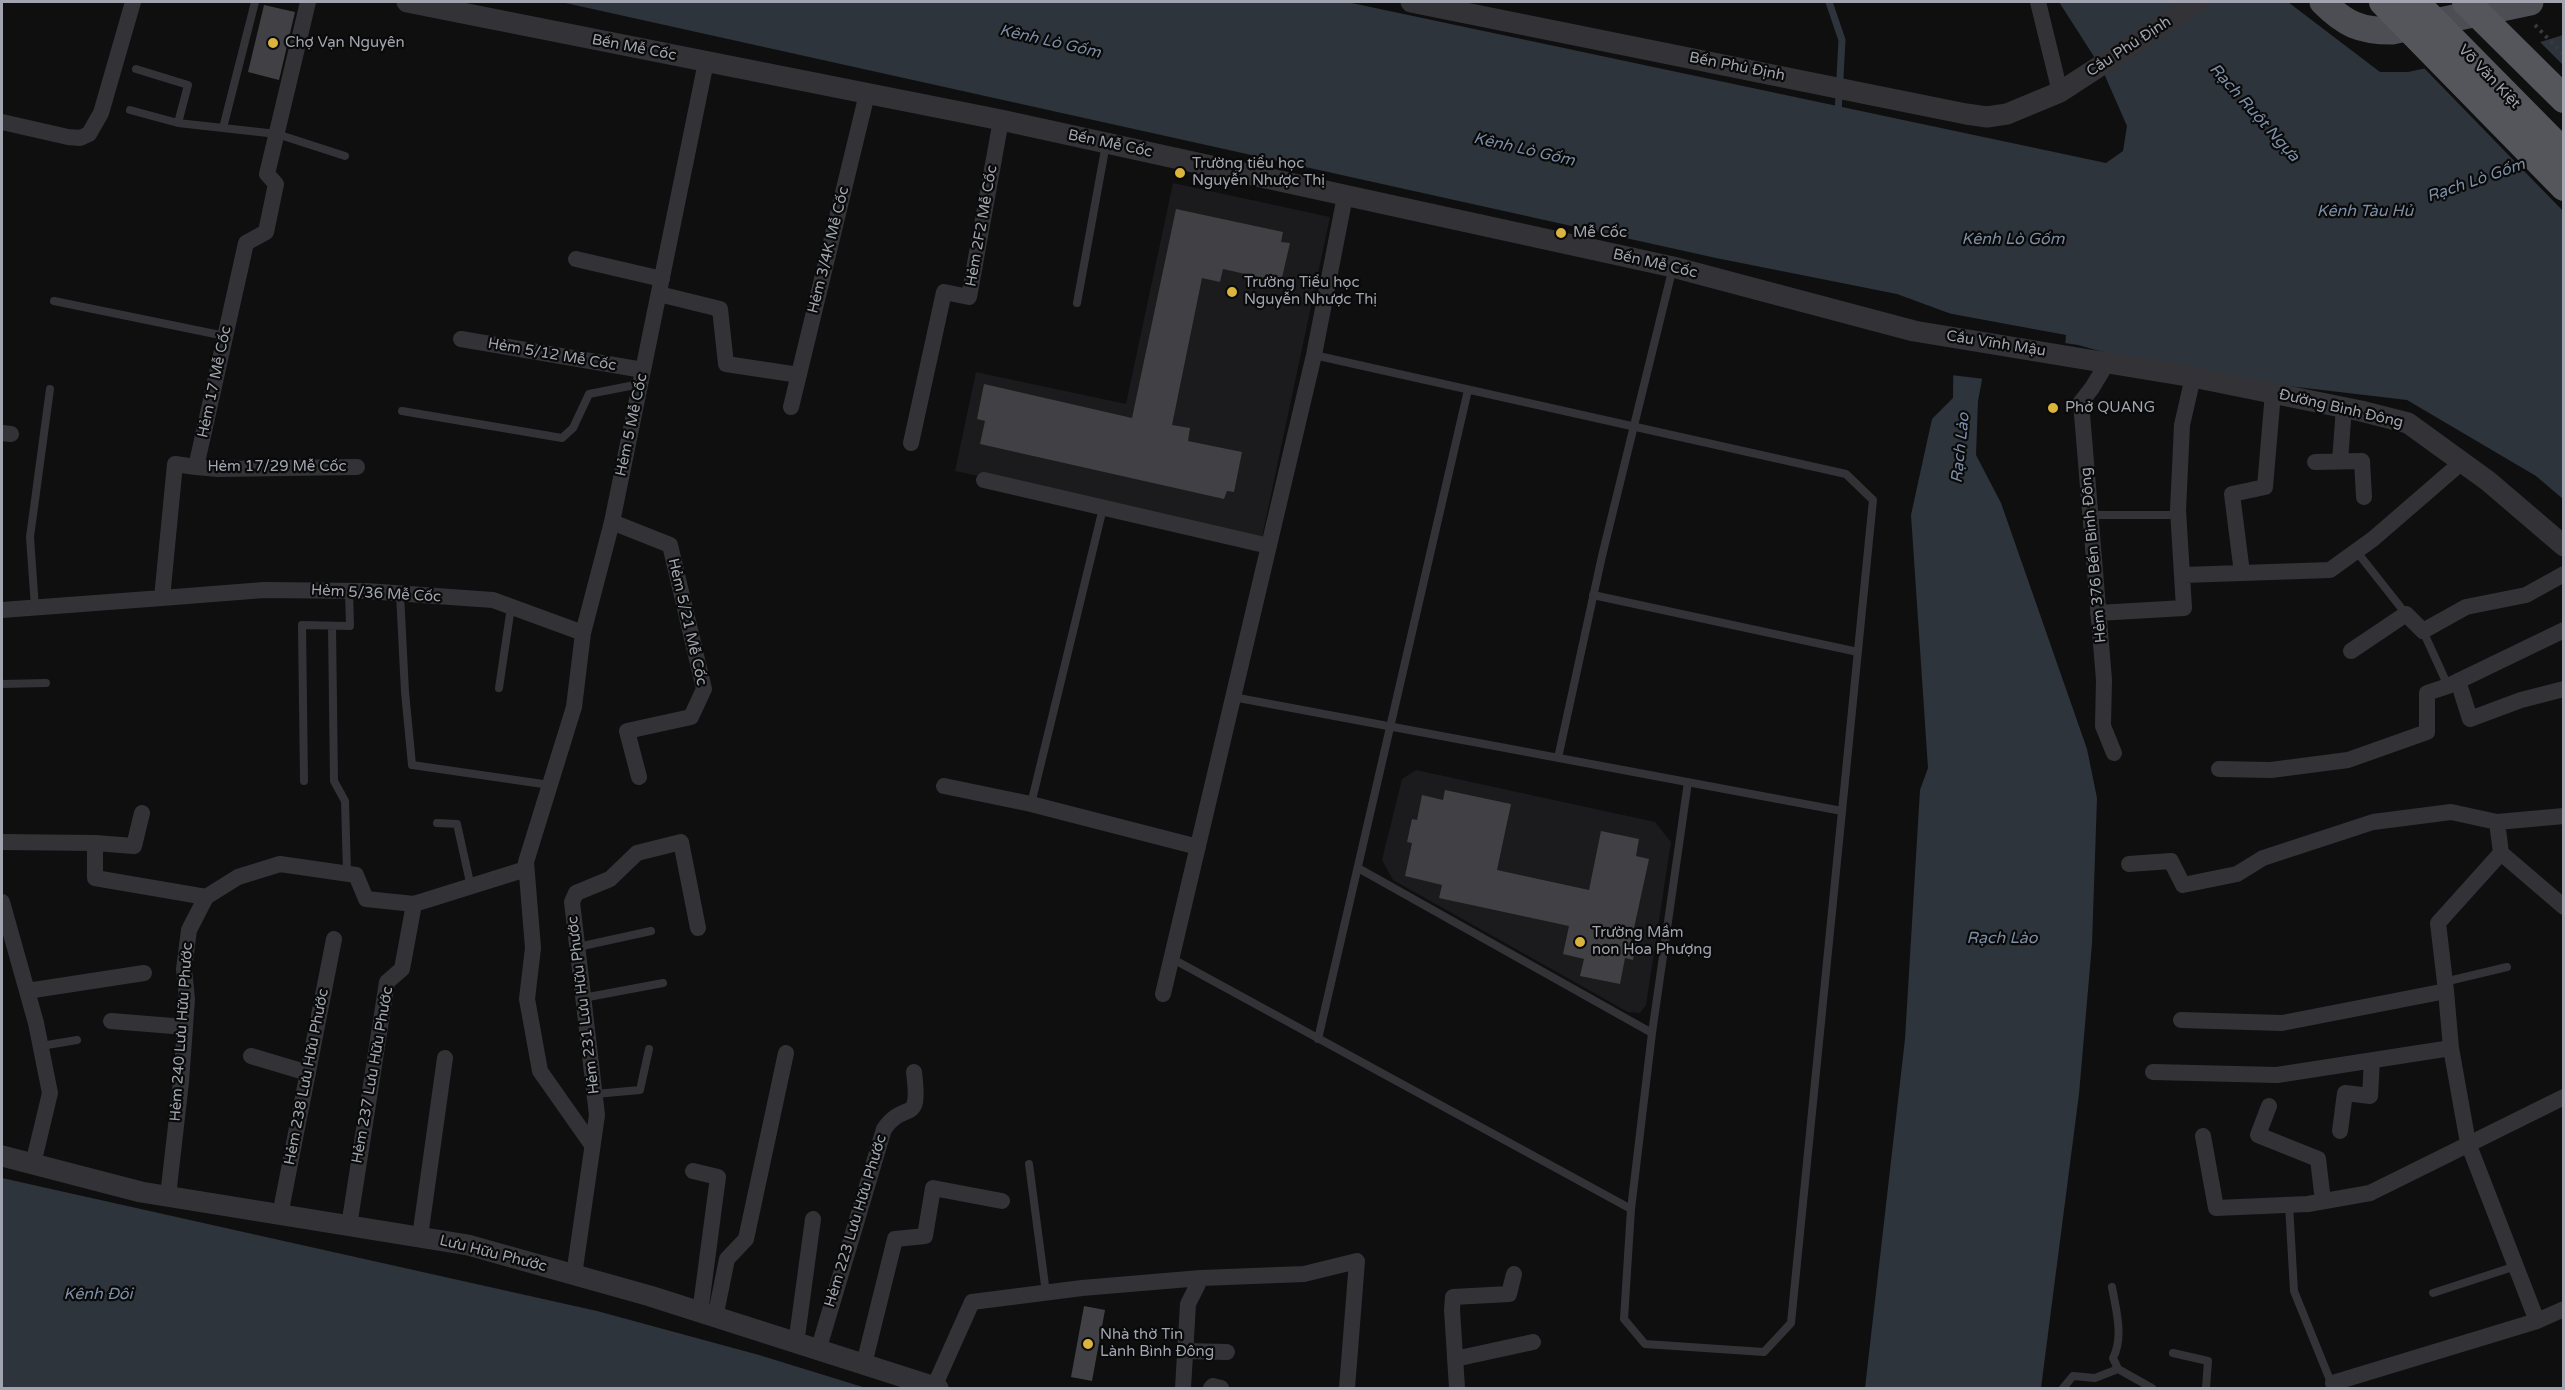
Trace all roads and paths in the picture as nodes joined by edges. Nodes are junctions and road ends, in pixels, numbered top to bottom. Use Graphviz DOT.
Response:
graph roads {
  1 [pos="133,2"];
  2 [pos="255,2"];
  3 [pos="308,2"];
  4 [pos="407,2"];
  5 [pos="1411,2"];
  6 [pos="2038,2"];
  7 [pos="2198,2"];
  8 [pos="2323,2"];
  9 [pos="2384,2"];
  10 [pos="2415,2"];
  11 [pos="2466,2"];
  12 [pos="2524,3"];
  13 [pos="1443,4"];
  14 [pos="2564,55"];
  15 [pos="706,62"];
  16 [pos="136,69"];
  17 [pos="2060,92"];
  18 [pos="867,94"];
  19 [pos="2564,99"];
  20 [pos="130,110"];
  21 [pos="1001,120"];
  22 [pos="2,122"];
  23 [pos="178,123"];
  24 [pos="223,128"];
  25 [pos="277,134"];
  26 [pos="1106,143"];
  27 [pos="2564,153"];
  28 [pos="345,156"];
  29 [pos="2564,187"];
  30 [pos="1345,196"];
  31 [pos="576,259"];
  32 [pos="1673,267"];
  33 [pos="660,287"];
  34 [pos="54,301"];
  35 [pos="1077,303"];
  36 [pos="1914,331"];
  37 [pos="225,336"];
  38 [pos="461,339"];
  39 [pos="1314,355"];
  40 [pos="2079,358"];
  41 [pos="2107,363"];
  42 [pos="799,375"];
  43 [pos="642,377"];
  44 [pos="2193,377"];
  45 [pos="50,389"];
  46 [pos="1468,390"];
  47 [pos="2273,393"];
  48 [pos="791,407"];
  49 [pos="2344,407"];
  50 [pos="402,411"];
  51 [pos="1634,427"];
  52 [pos="910,443"];
  53 [pos="2340,461"];
  54 [pos="2314,462"];
  55 [pos="2462,462"];
  56 [pos="196,466"];
  57 [pos="357,467"];
  58 [pos="984,480"];
  59 [pos="2364,497"];
  60 [pos="1103,508"];
  61 [pos="2090,514"];
  62 [pos="2179,515"];
  63 [pos="612,522"];
  64 [pos="1269,546"];
  65 [pos="2564,546"];
  66 [pos="2357,552"];
  67 [pos="2242,573"];
  68 [pos="2564,574"];
  69 [pos="2183,575"];
  70 [pos="349,591"];
  71 [pos="400,594"];
  72 [pos="1593,595"];
  73 [pos="162,598"];
  74 [pos="511,607"];
  75 [pos="35,608"];
  76 [pos="2,610"];
  77 [pos="2098,613"];
  78 [pos="2406,614"];
  79 [pos="332,626"];
  80 [pos="2564,630"];
  81 [pos="2423,631"];
  82 [pos="583,633"];
  83 [pos="2351,651"];
  84 [pos="1858,652"];
  85 [pos="45,683"];
  86 [pos="2453,683"];
  87 [pos="2,684"];
  88 [pos="499,688"];
  89 [pos="2564,689"];
  90 [pos="1233,697"];
  91 [pos="1391,726"];
  92 [pos="2114,753"];
  93 [pos="1558,758"];
  94 [pos="2219,769"];
  95 [pos="639,777"];
  96 [pos="304,781"];
  97 [pos="1688,782"];
  98 [pos="550,785"];
  99 [pos="944,786"];
  100 [pos="1030,804"];
  101 [pos="1842,811"];
  102 [pos="142,813"];
  103 [pos="2564,816"];
  104 [pos="2497,822"];
  105 [pos="437,823"];
  106 [pos="2,842"];
  107 [pos="95,843"];
  108 [pos="1198,847"];
  109 [pos="2501,853"];
  110 [pos="2128,864"];
  111 [pos="1358,868"];
  112 [pos="526,869"];
  113 [pos="347,874"];
  114 [pos="471,886"];
  115 [pos="206,897"];
  116 [pos="2,902"];
  117 [pos="414,904"];
  118 [pos="2564,907"];
  119 [pos="5,923"];
  120 [pos="698,928"];
  121 [pos="651,931"];
  122 [pos="334,939"];
  123 [pos="578,947"];
  124 [pos="1171,958"];
  125 [pos="2507,967"];
  126 [pos="144,973"];
  127 [pos="663,984"];
  128 [pos="2445,987"];
  129 [pos="27,991"];
  130 [pos="1163,994"];
  131 [pos="584,998"];
  132 [pos="2181,1020"];
  133 [pos="111,1021"];
  134 [pos="185,1027"];
  135 [pos="1652,1033"];
  136 [pos="1318,1039"];
  137 [pos="77,1040"];
  138 [pos="41,1046"];
  139 [pos="2451,1048"];
  140 [pos="649,1049"];
  141 [pos="786,1053"];
  142 [pos="251,1056"];
  143 [pos="445,1058"];
  144 [pos="2372,1060"];
  145 [pos="914,1072"];
  146 [pos="2153,1072"];
  147 [pos="308,1073"];
  148 [pos="595,1094"];
  149 [pos="2564,1097"];
  150 [pos="2269,1106"];
  151 [pos="2340,1131"];
  152 [pos="2203,1136"];
  153 [pos="2468,1143"];
  154 [pos="592,1145"];
  155 [pos="2,1156"];
  156 [pos="33,1164"];
  157 [pos="1029,1164"];
  158 [pos="693,1171"];
  159 [pos="168,1196"];
  160 [pos="1002,1201"];
  161 [pos="2323,1202"];
  162 [pos="2289,1205"];
  163 [pos="1631,1209"];
  164 [pos="280,1215"];
  165 [pos="813,1219"];
  166 [pos="349,1226"];
  167 [pos="420,1237"];
  168 [pos="2516,1266"];
  169 [pos="1514,1274"];
  170 [pos="574,1275"];
  171 [pos="1201,1278"];
  172 [pos="2112,1287"];
  173 [pos="1046,1293"];
  174 [pos="2433,1293"];
  175 [pos="2564,1309"];
  176 [pos="707,1316"];
  177 [pos="2537,1321"];
  178 [pos="1533,1342"];
  179 [pos="796,1344"];
  180 [pos="818,1351"];
  181 [pos="1185,1351"];
  182 [pos="1227,1352"];
  183 [pos="2173,1353"];
  184 [pos="1455,1359"];
  185 [pos="864,1364"];
  186 [pos="2118,1369"];
  187 [pos="2332,1386"];
  188 [pos="936,1388"];
  189 [pos="2063,1388"];
  190 [pos="1183,1389"];
  191 [pos="1211,1389"];
  192 [pos="1221,1389"];
  193 [pos="1347,1389"];
  194 [pos="1457,1389"];
  195 [pos="2152,1389"];
  196 [pos="2206,1389"];
  1 -- 22 [label="street"];
  2 -- 24 [label="lane"];
  3 -- 25 [label="street, Hẻm 17 Mễ Cốc"];
  4 -- 15 [label="street, Bến Mễ Cốc"];
  5 -- 13 [label="street, Bến Phú Định"];
  6 -- 17 [label="street"];
  7 -- 17 [label="street, Cầu Phú Định"];
  8 -- 12 [label="main road"];
  9 -- 29 [label="highway, bridge"];
  10 -- 27 [label="highway, Võ Văn Kiệt, bridge"];
  11 -- 19 [label="highway, bridge"];
  12 -- 14 [label="path"];
  13 -- 17 [label="street, Bến Phú Định"];
  15 -- 18 [label="street, Bến Mễ Cốc"];
  15 -- 33 [label="street, Hẻm 5 Mễ Cốc"];
  16 -- 23 [label="lane"];
  18 -- 21 [label="street, Bến Mễ Cốc"];
  18 -- 42 [label="street, Hẻm 3/4K Mễ Cốc"];
  20 -- 23 [label="lane"];
  21 -- 26 [label="street, Bến Mễ Cốc"];
  21 -- 52 [label="street, Hẻm 2F2 Mễ Cốc"];
  23 -- 24 [label="lane"];
  24 -- 25 [label="lane"];
  25 -- 28 [label="lane"];
  25 -- 37 [label="street, Hẻm 17 Mễ Cốc"];
  26 -- 30 [label="street, Bến Mễ Cốc"];
  26 -- 35 [label="lane"];
  30 -- 32 [label="street, Bến Mễ Cốc"];
  30 -- 39 [label="street"];
  31 -- 33 [label="street"];
  32 -- 36 [label="street, Bến Mễ Cốc"];
  32 -- 51 [label="lane"];
  33 -- 42 [label="street"];
  33 -- 43 [label="street, Hẻm 5 Mễ Cốc"];
  34 -- 37 [label="lane"];
  36 -- 40 [label="street, Cầu Vĩnh Mậu"];
  37 -- 56 [label="street, Hẻm 17 Mễ Cốc"];
  38 -- 43 [label="street, Hẻm 5/12 Mễ Cốc"];
  39 -- 46 [label="lane"];
  39 -- 64 [label="street"];
  40 -- 41 [label="street, Đường Bình Đông"];
  41 -- 44 [label="street, Đường Bình Đông"];
  41 -- 61 [label="street, Hẻm 376 Bến Bình Đông"];
  42 -- 48 [label="street, Hẻm 3/4K Mễ Cốc"];
  43 -- 50 [label="lane"];
  43 -- 63 [label="street, Hẻm 5 Mễ Cốc"];
  44 -- 47 [label="street, Đường Bình Đông"];
  44 -- 62 [label="street"];
  45 -- 75 [label="lane"];
  46 -- 51 [label="lane"];
  46 -- 91 [label="lane"];
  47 -- 49 [label="street, Đường Bình Đông"];
  47 -- 67 [label="street"];
  49 -- 53 [label="street"];
  49 -- 55 [label="street, Đường Bình Đông"];
  51 -- 72 [label="lane"];
  51 -- 84 [label="lane"];
  53 -- 54 [label="street"];
  53 -- 59 [label="street"];
  55 -- 65 [label="street, Đường Bình Đông"];
  55 -- 66 [label="street"];
  56 -- 57 [label="street, Hẻm 17/29 Mễ Cốc"];
  56 -- 73 [label="street"];
  58 -- 60 [label="street"];
  60 -- 64 [label="street"];
  60 -- 100 [label="lane"];
  61 -- 62 [label="lane"];
  61 -- 77 [label="street, Hẻm 376 Bến Bình Đông"];
  62 -- 69 [label="street"];
  63 -- 82 [label="street, Hẻm 5 Mễ Cốc"];
  63 -- 95 [label="street, Hẻm 5/21 Mễ Cốc"];
  64 -- 90 [label="street"];
  66 -- 67 [label="street"];
  66 -- 78 [label="lane"];
  67 -- 69 [label="street"];
  68 -- 81 [label="street"];
  69 -- 77 [label="street"];
  70 -- 71 [label="street, Hẻm 5/36 Mễ Cốc"];
  70 -- 73 [label="street, Hẻm 5/36 Mễ Cốc"];
  70 -- 79 [label="lane"];
  71 -- 74 [label="street, Hẻm 5/36 Mễ Cốc"];
  71 -- 98 [label="lane"];
  72 -- 84 [label="lane"];
  72 -- 93 [label="lane"];
  73 -- 75 [label="street"];
  74 -- 82 [label="street, Hẻm 5/36 Mễ Cốc"];
  74 -- 88 [label="lane"];
  75 -- 76 [label="street"];
  77 -- 92 [label="street, Hẻm 376 Bến Bình Đông"];
  78 -- 81 [label="street"];
  78 -- 83 [label="street"];
  79 -- 96 [label="lane"];
  79 -- 113 [label="lane"];
  80 -- 86 [label="street"];
  81 -- 86 [label="lane"];
  82 -- 98 [label="street, Hẻm 5 Mễ Cốc"];
  84 -- 101 [label="lane"];
  85 -- 87 [label="lane"];
  86 -- 89 [label="street"];
  86 -- 94 [label="street"];
  90 -- 91 [label="lane"];
  90 -- 108 [label="street"];
  91 -- 93 [label="lane"];
  91 -- 111 [label="lane"];
  93 -- 97 [label="lane"];
  97 -- 101 [label="lane"];
  97 -- 135 [label="lane"];
  98 -- 112 [label="street"];
  99 -- 100 [label="street"];
  100 -- 108 [label="street"];
  101 -- 163 [label="lane"];
  102 -- 107 [label="street"];
  103 -- 104 [label="street"];
  104 -- 109 [label="street"];
  104 -- 110 [label="street"];
  105 -- 114 [label="lane"];
  106 -- 107 [label="street"];
  107 -- 115 [label="street"];
  108 -- 124 [label="street"];
  109 -- 118 [label="street"];
  109 -- 128 [label="street"];
  111 -- 135 [label="lane"];
  111 -- 136 [label="lane"];
  112 -- 114 [label="street"];
  112 -- 154 [label="street"];
  113 -- 115 [label="street"];
  113 -- 117 [label="street"];
  114 -- 117 [label="street"];
  115 -- 134 [label="street, Hẻm 240 Lưu Hữu Phước"];
  116 -- 119 [label="street"];
  117 -- 166 [label="street, Hẻm 237 Lưu Hữu Phước"];
  119 -- 129 [label="street"];
  120 -- 123 [label="street, Hẻm 231 Lưu Hữu Phước"];
  121 -- 123 [label="lane"];
  122 -- 147 [label="street, Hẻm 238 Lưu Hữu Phước"];
  123 -- 131 [label="street, Hẻm 231 Lưu Hữu Phước"];
  124 -- 130 [label="street"];
  124 -- 136 [label="lane"];
  125 -- 128 [label="lane"];
  126 -- 129 [label="street"];
  127 -- 131 [label="lane"];
  128 -- 132 [label="street"];
  128 -- 139 [label="street"];
  129 -- 138 [label="street"];
  131 -- 148 [label="street, Hẻm 231 Lưu Hữu Phước"];
  133 -- 134 [label="street"];
  134 -- 159 [label="street, Hẻm 240 Lưu Hữu Phước"];
  135 -- 163 [label="lane"];
  136 -- 163 [label="lane"];
  137 -- 138 [label="lane"];
  138 -- 156 [label="street"];
  139 -- 144 [label="street"];
  139 -- 153 [label="street"];
  140 -- 148 [label="lane"];
  141 -- 176 [label="street"];
  142 -- 147 [label="street"];
  143 -- 167 [label="street"];
  144 -- 146 [label="street"];
  144 -- 151 [label="street"];
  145 -- 180 [label="street, Hẻm 223 Lưu Hữu Phước"];
  147 -- 164 [label="street, Hẻm 238 Lưu Hữu Phước"];
  148 -- 154 [label="street, Hẻm 231 Lưu Hữu Phước"];
  149 -- 153 [label="street"];
  150 -- 161 [label="street"];
  152 -- 162 [label="street"];
  153 -- 161 [label="street"];
  153 -- 168 [label="street"];
  154 -- 170 [label="street, Hẻm 231 Lưu Hữu Phước"];
  155 -- 156 [label="street, Lưu Hữu Phước"];
  156 -- 159 [label="street, Lưu Hữu Phước"];
  157 -- 173 [label="lane"];
  158 -- 176 [label="street"];
  159 -- 164 [label="street, Lưu Hữu Phước"];
  160 -- 185 [label="street"];
  161 -- 162 [label="street"];
  162 -- 187 [label="lane"];
  164 -- 166 [label="street, Lưu Hữu Phước"];
  165 -- 179 [label="street"];
  166 -- 167 [label="street, Lưu Hữu Phước"];
  167 -- 170 [label="street, Lưu Hữu Phước"];
  168 -- 174 [label="lane"];
  168 -- 177 [label="street"];
  169 -- 184 [label="street"];
  170 -- 176 [label="street, Lưu Hữu Phước"];
  171 -- 173 [label="street"];
  171 -- 181 [label="street"];
  171 -- 193 [label="street"];
  172 -- 186 [label="lane"];
  173 -- 188 [label="street"];
  175 -- 177 [label="street"];
  176 -- 179 [label="street, Lưu Hữu Phước"];
  177 -- 187 [label="street"];
  178 -- 184 [label="street"];
  179 -- 180 [label="street, Lưu Hữu Phước"];
  180 -- 185 [label="street, Lưu Hữu Phước"];
  181 -- 182 [label="street"];
  181 -- 190 [label="street"];
  183 -- 196 [label="lane"];
  184 -- 194 [label="street"];
  185 -- 188 [label="street, Lưu Hữu Phước"];
  186 -- 189 [label="lane"];
  186 -- 195 [label="lane"];
  191 -- 192 [label="street"];
}
